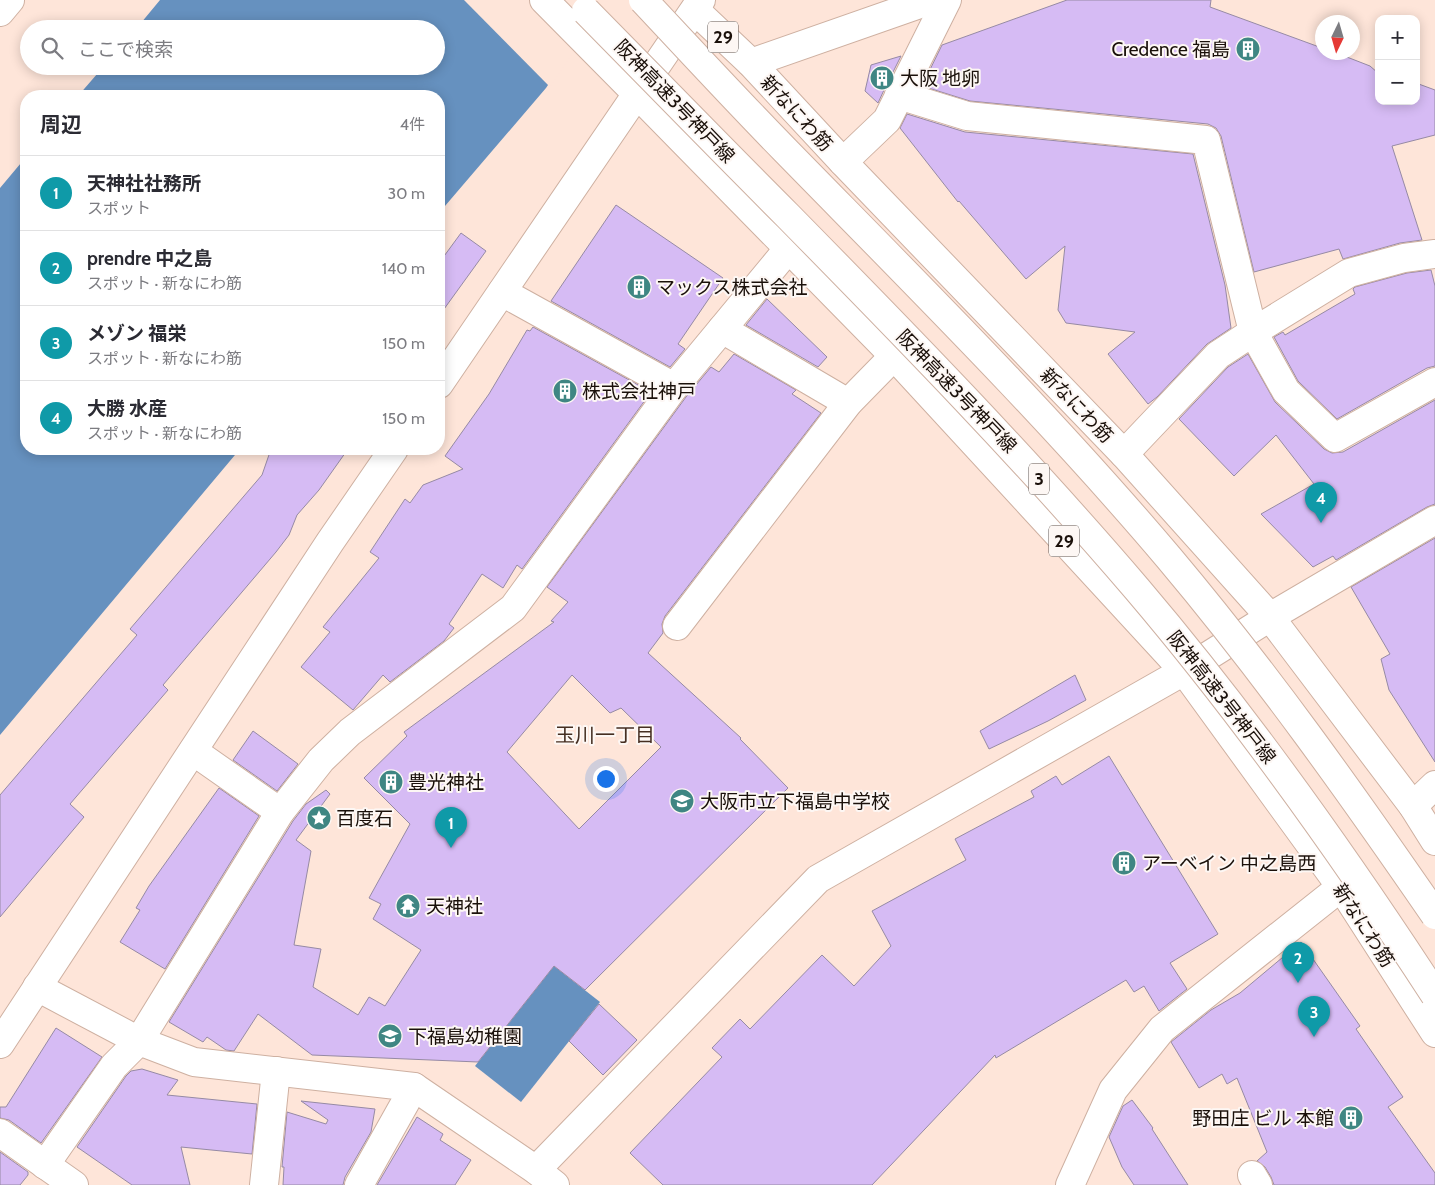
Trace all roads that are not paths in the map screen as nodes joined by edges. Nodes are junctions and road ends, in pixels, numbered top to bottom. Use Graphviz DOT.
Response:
graph roads {
  1 [pos="10,0"];
  2 [pos="544,0"];
  3 [pos="643,0"];
  4 [pos="931,0"];
  5 [pos="947,0"];
  6 [pos="693,3"];
  7 [pos="586,11"];
  8 [pos="0,12"];
  9 [pos="751,63"];
  10 [pos="637,94"];
  11 [pos="899,96"];
  12 [pos="843,162"];
  13 [pos="788,248"];
  14 [pos="1435,254"];
  15 [pos="502,292"];
  16 [pos="722,329"];
  17 [pos="1253,332"];
  18 [pos="894,356"];
  19 [pos="445,375"];
  20 [pos="1435,382"];
  21 [pos="674,387"];
  22 [pos="848,403"];
  23 [pos="1124,454"];
  24 [pos="390,455"];
  25 [pos="1435,520"];
  26 [pos="1270,617"];
  27 [pos="677,626"];
  28 [pos="1184,671"];
  29 [pos="193,751"];
  30 [pos="1435,785"];
  31 [pos="1413,806"];
  32 [pos="280,812"];
  33 [pos="1435,841"];
  34 [pos="1341,887"];
  35 [pos="1435,915"];
  36 [pos="37,987"];
  37 [pos="1435,995"];
  38 [pos="1435,1033"];
  39 [pos="139,1041"];
  40 [pos="0,1044"];
  41 [pos="276,1071"];
  42 [pos="414,1087"];
  43 [pos="0,1133"];
  44 [pos="45,1165"];
  45 [pos="546,1177"];
  46 [pos="74,1185"];
  47 [pos="264,1185"];
  48 [pos="359,1185"];
  49 [pos="1070,1185"];
  1 -- 8 [label="main road"];
  2 -- 10 [label="main road, 新なにわ筋 / 29"];
  3 -- 35 [label="main road, 3, bridge"];
  4 -- 9 [label="main road"];
  5 -- 11 [label="main road"];
  6 -- 9 [label="main road, 新なにわ筋 / 29"];
  6 -- 10 [label="main road"];
  7 -- 37 [label="main road, 阪神高速3号神戸線 / 3, bridge"];
  9 -- 12 [label="main road, 新なにわ筋 / 29"];
  10 -- 13 [label="main road, 新なにわ筋 / 29"];
  10 -- 15 [label="main road"];
  11 -- 12 [label="main road"];
  11 -- 17 [label="main road"];
  12 -- 23 [label="main road, 新なにわ筋 / 29"];
  13 -- 16 [label="main road"];
  13 -- 18 [label="main road, 新なにわ筋 / 29"];
  14 -- 17 [label="main road"];
  15 -- 19 [label="main road"];
  15 -- 21 [label="main road"];
  16 -- 21 [label="main road"];
  16 -- 22 [label="main road"];
  17 -- 20 [label="main road"];
  17 -- 23 [label="main road"];
  18 -- 22 [label="main road"];
  18 -- 28 [label="main road, 新なにわ筋 / 29"];
  21 -- 32 [label="main road"];
  22 -- 27 [label="main road"];
  23 -- 26 [label="main road, 新なにわ筋 / 29"];
  24 -- 29 [label="main road"];
  25 -- 26 [label="main road"];
  26 -- 28 [label="main road"];
  26 -- 31 [label="main road, 新なにわ筋 / 29"];
  28 -- 34 [label="main road, 新なにわ筋 / 29"];
  28 -- 45 [label="main road"];
  29 -- 32 [label="main road"];
  29 -- 36 [label="main road"];
  30 -- 31 [label="main road"];
  31 -- 33 [label="main road, 新なにわ筋 / 29"];
  32 -- 39 [label="main road"];
  34 -- 38 [label="main road, 新なにわ筋 / 29"];
  34 -- 49 [label="main road"];
  36 -- 39 [label="main road"];
  36 -- 40 [label="main road"];
  39 -- 41 [label="main road"];
  39 -- 44 [label="main road"];
  41 -- 42 [label="main road"];
  41 -- 47 [label="main road"];
  42 -- 45 [label="main road"];
  42 -- 48 [label="main road"];
  43 -- 44 [label="main road"];
  44 -- 46 [label="main road"];
}
